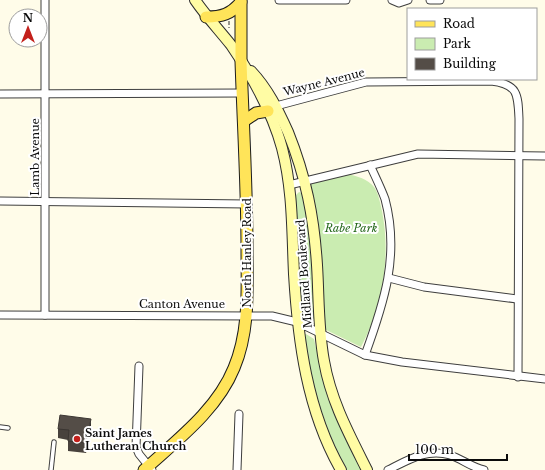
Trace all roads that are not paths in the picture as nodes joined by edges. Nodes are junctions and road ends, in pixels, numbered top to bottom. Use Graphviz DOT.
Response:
graph roads {
  1 [pos="45,0"];
  2 [pos="195,0"];
  3 [pos="279,0"];
  4 [pos="322,0"];
  5 [pos="346,0"];
  6 [pos="392,0"];
  7 [pos="408,0"];
  8 [pos="430,0"];
  9 [pos="440,0"];
  10 [pos="241,1"];
  11 [pos="206,17"];
  12 [pos="241,61"];
  13 [pos="243,93"];
  14 [pos="0,94"];
  15 [pos="46,94"];
  16 [pos="272,108"];
  17 [pos="244,121"];
  18 [pos="518,156"];
  19 [pos="545,156"];
  20 [pos="370,165"];
  21 [pos="306,180"];
  22 [pos="289,185"];
  23 [pos="46,200"];
  24 [pos="0,201"];
  25 [pos="247,204"];
  26 [pos="389,278"];
  27 [pos="517,299"];
  28 [pos="0,314"];
  29 [pos="45,315"];
  30 [pos="246,315"];
  31 [pos="298,322"];
  32 [pos="320,332"];
  33 [pos="365,355"];
  34 [pos="139,366"];
  35 [pos="518,377"];
  36 [pos="545,379"];
  37 [pos="239,414"];
  38 [pos="0,427"];
  39 [pos="8,428"];
  40 [pos="54,442"];
  41 [pos="148,469"];
  42 [pos="51,470"];
  43 [pos="237,470"];
  44 [pos="340,470"];
  45 [pos="367,470"];
  46 [pos="388,470"];
  47 [pos="484,470"];
  1 -- 15 [label="street, Lamb Avenue"];
  2 -- 11 [label="main road, Midland Boulevard"];
  3 -- 4 [label="street"];
  4 -- 5 [label="street"];
  6 -- 7 [label="street"];
  8 -- 9 [label="street"];
  10 -- 11 [label="main road"];
  10 -- 12 [label="main road, North Hanley Road"];
  11 -- 12 [label="main road, Midland Boulevard"];
  12 -- 13 [label="main road, North Hanley Road"];
  12 -- 16 [label="main road, Midland Boulevard"];
  13 -- 15 [label="street"];
  13 -- 17 [label="main road, North Hanley Road"];
  14 -- 15 [label="street"];
  15 -- 23 [label="street, Lamb Avenue"];
  16 -- 17 [label="main road"];
  16 -- 18 [label="street, Wayne Avenue"];
  16 -- 21 [label="main road, Midland Boulevard"];
  16 -- 22 [label="main road, Midland Boulevard"];
  17 -- 25 [label="main road, North Hanley Road"];
  18 -- 19 [label="street"];
  18 -- 20 [label="street"];
  18 -- 27 [label="street, Wayne Avenue"];
  20 -- 21 [label="street"];
  20 -- 26 [label="street"];
  21 -- 22 [label="street"];
  21 -- 32 [label="main road, Midland Boulevard"];
  22 -- 31 [label="main road, Midland Boulevard"];
  23 -- 24 [label="street"];
  23 -- 25 [label="street"];
  23 -- 29 [label="street, Lamb Avenue"];
  25 -- 30 [label="main road, North Hanley Road"];
  26 -- 27 [label="street"];
  26 -- 33 [label="street"];
  27 -- 35 [label="street, Wayne Avenue"];
  28 -- 29 [label="street, Canton Avenue"];
  29 -- 30 [label="street, Canton Avenue"];
  30 -- 31 [label="street, Canton Avenue"];
  30 -- 41 [label="main road, North Hanley Road"];
  31 -- 32 [label="street, Canton Avenue"];
  31 -- 44 [label="main road, Midland Boulevard"];
  32 -- 33 [label="street, Canton Avenue"];
  32 -- 45 [label="main road, Midland Boulevard"];
  33 -- 35 [label="street, Canton Avenue"];
  34 -- 41 [label="street"];
  35 -- 36 [label="street, Canton Avenue"];
  37 -- 43 [label="street"];
  38 -- 39 [label="lane"];
  40 -- 42 [label="lane"];
  46 -- 47 [label="street"];
}
